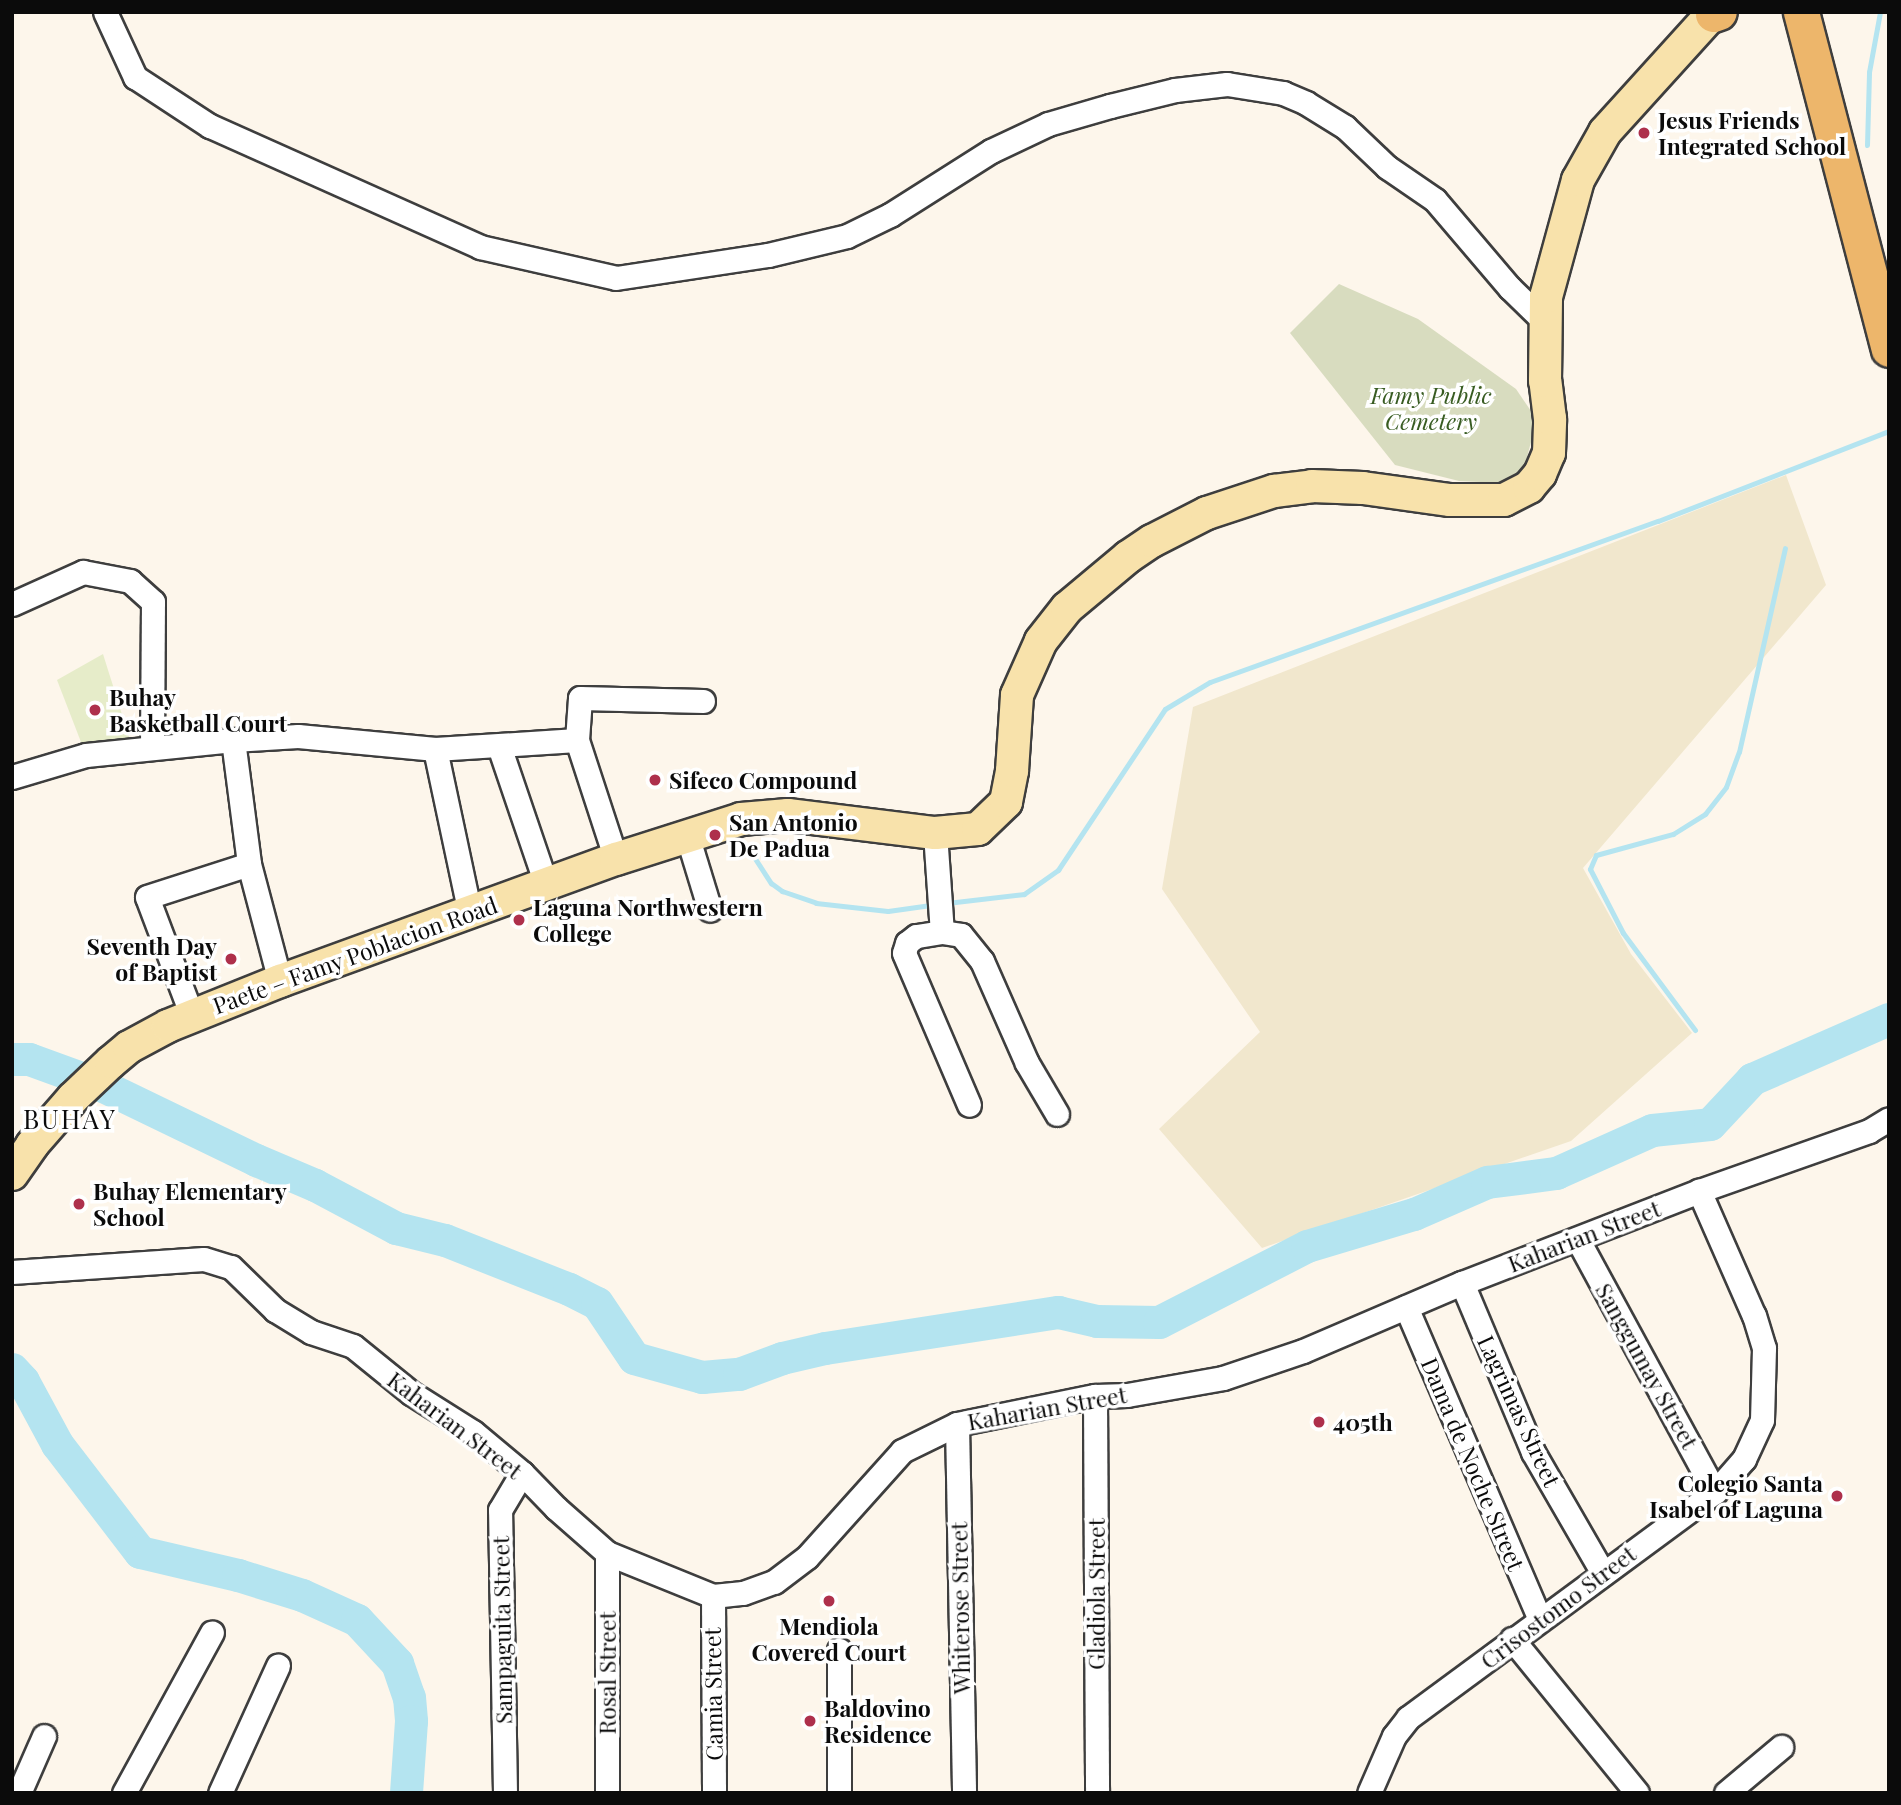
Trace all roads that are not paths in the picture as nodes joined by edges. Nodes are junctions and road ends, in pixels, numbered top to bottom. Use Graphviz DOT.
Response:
graph roads {
  1 [pos="105,12"];
  2 [pos="1715,13"];
  3 [pos="1792,15"];
  4 [pos="1545,321"];
  5 [pos="1889,349"];
  6 [pos="12,604"];
  7 [pos="703,701"];
  8 [pos="233,740"];
  9 [pos="578,740"];
  10 [pos="499,746"];
  11 [pos="152,747"];
  12 [pos="435,749"];
  13 [pos="12,777"];
  14 [pos="936,833"];
  15 [pos="687,835"];
  16 [pos="616,859"];
  17 [pos="249,864"];
  18 [pos="546,884"];
  19 [pos="710,910"];
  20 [pos="470,913"];
  21 [pos="943,932"];
  22 [pos="280,981"];
  23 [pos="192,1016"];
  24 [pos="968,1105"];
  25 [pos="1057,1114"];
  26 [pos="1889,1119"];
  27 [pos="12,1174"];
  28 [pos="1699,1191"];
  29 [pos="1578,1240"];
  30 [pos="12,1272"];
  31 [pos="1462,1283"];
  32 [pos="1406,1307"];
  33 [pos="1095,1396"];
  34 [pos="957,1424"];
  35 [pos="522,1473"];
  36 [pos="1715,1492"];
  37 [pos="607,1553"];
  38 [pos="1603,1573"];
  39 [pos="713,1595"];
  40 [pos="1540,1620"];
  41 [pos="212,1632"];
  42 [pos="1512,1639"];
  43 [pos="839,1650"];
  44 [pos="278,1666"];
  45 [pos="44,1736"];
  46 [pos="1782,1747"];
  47 [pos="1741,1788"];
  48 [pos="19,1793"];
  49 [pos="124,1793"];
  50 [pos="220,1793"];
  51 [pos="505,1793"];
  52 [pos="607,1793"];
  53 [pos="714,1793"];
  54 [pos="839,1793"];
  55 [pos="964,1793"];
  56 [pos="1097,1793"];
  57 [pos="1369,1793"];
  58 [pos="1637,1793"];
  1 -- 4 [label="street"];
  2 -- 4 [label="main road, Paete – Famy Poblacion Road"];
  3 -- 5 [label="main road"];
  4 -- 14 [label="main road, Paete – Famy Poblacion Road"];
  6 -- 11 [label="street"];
  7 -- 9 [label="street"];
  8 -- 11 [label="street"];
  8 -- 12 [label="street"];
  8 -- 17 [label="street"];
  9 -- 10 [label="street"];
  9 -- 16 [label="street"];
  10 -- 12 [label="street"];
  10 -- 18 [label="street"];
  11 -- 13 [label="street"];
  12 -- 20 [label="street"];
  14 -- 15 [label="main road, Paete – Famy Poblacion Road"];
  14 -- 21 [label="street"];
  15 -- 16 [label="main road, Paete – Famy Poblacion Road"];
  15 -- 19 [label="street"];
  16 -- 18 [label="main road, Paete – Famy Poblacion Road"];
  17 -- 22 [label="street"];
  17 -- 23 [label="street"];
  18 -- 20 [label="main road, Paete – Famy Poblacion Road"];
  20 -- 22 [label="main road, Paete – Famy Poblacion Road"];
  21 -- 24 [label="street"];
  21 -- 25 [label="street"];
  22 -- 23 [label="main road, Paete – Famy Poblacion Road"];
  23 -- 27 [label="main road, Paete – Famy Poblacion Road"];
  26 -- 28 [label="street, Kaharian Street"];
  28 -- 29 [label="street, Kaharian Street"];
  28 -- 36 [label="street, Crisostomo Street"];
  29 -- 31 [label="street, Kaharian Street"];
  29 -- 36 [label="street, Sanggumay Street"];
  30 -- 35 [label="street, Kaharian Street"];
  31 -- 32 [label="street, Kaharian Street"];
  31 -- 38 [label="street, Lagrimas Street"];
  32 -- 33 [label="street, Kaharian Street"];
  32 -- 40 [label="street, Dama de Noche Street"];
  33 -- 34 [label="street, Kaharian Street"];
  33 -- 56 [label="street, Gladiola Street"];
  34 -- 39 [label="street, Kaharian Street"];
  34 -- 55 [label="street, Whiterose Street"];
  35 -- 37 [label="street, Kaharian Street"];
  35 -- 51 [label="street, Sampaguita Street"];
  36 -- 38 [label="street, Crisostomo Street"];
  37 -- 39 [label="street, Kaharian Street"];
  37 -- 52 [label="street, Rosal Street"];
  38 -- 40 [label="street, Crisostomo Street"];
  39 -- 53 [label="street, Camia Street"];
  40 -- 42 [label="street, Crisostomo Street"];
  41 -- 49 [label="street"];
  42 -- 57 [label="street, Crisostomo Street"];
  42 -- 58 [label="street"];
  43 -- 54 [label="street"];
  44 -- 50 [label="street"];
  45 -- 48 [label="street"];
  46 -- 47 [label="street"];
}
